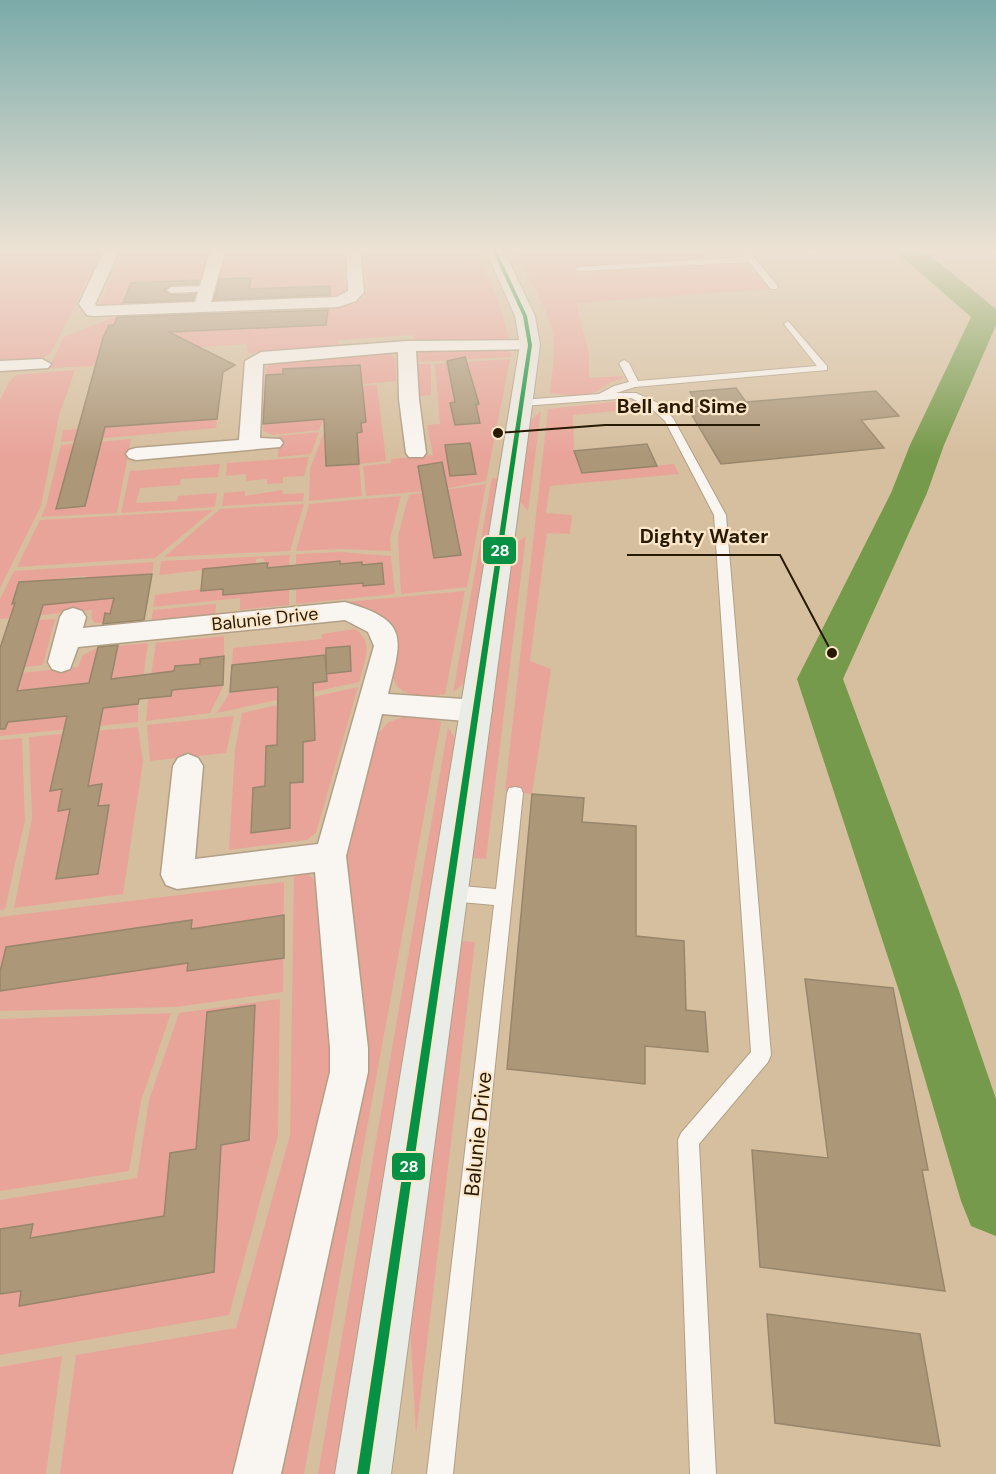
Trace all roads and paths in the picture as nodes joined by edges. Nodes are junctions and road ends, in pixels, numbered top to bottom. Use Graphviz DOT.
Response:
graph roads {
  1 [pos="525,318"];
  2 [pos="788,324"];
  3 [pos="530,345"];
  4 [pos="407,346"];
  5 [pos="624,363"];
  6 [pos="42,364"];
  7 [pos="2,368"];
  8 [pos="635,384"];
  9 [pos="602,397"];
  10 [pos="522,403"];
  11 [pos="273,442"];
  12 [pos="249,445"];
  13 [pos="417,453"];
  14 [pos="136,454"];
  15 [pos="67,639"];
  16 [pos="373,704"];
  17 [pos="477,711"];
  18 [pos="188,766"];
  19 [pos="515,793"];
  20 [pos="330,856"];
  21 [pos="450,893"];
  22 [pos="504,898"];
  23 [pos="257,1474"];
  24 [pos="363,1474"];
  25 [pos="440,1474"];
  26 [pos="703,1474"];
  1 -- 3 [label="street"];
  2 -- 8 [label="lane"];
  3 -- 4 [label="street"];
  3 -- 10 [label="street"];
  4 -- 12 [label="street"];
  4 -- 13 [label="street"];
  5 -- 8 [label="lane"];
  6 -- 7 [label="street"];
  8 -- 9 [label="lane"];
  9 -- 10 [label="lane"];
  9 -- 26 [label="lane"];
  10 -- 17 [label="street"];
  11 -- 12 [label="street"];
  12 -- 14 [label="street"];
  15 -- 16 [label="street, Balunie Drive"];
  16 -- 17 [label="street"];
  16 -- 20 [label="street, Balunie Drive"];
  17 -- 21 [label="street"];
  18 -- 20 [label="street"];
  19 -- 22 [label="lane, Balunie Drive"];
  20 -- 23 [label="street, Balunie Drive"];
  21 -- 22 [label="lane"];
  21 -- 24 [label="street"];
  22 -- 25 [label="lane, Balunie Drive"];
}
